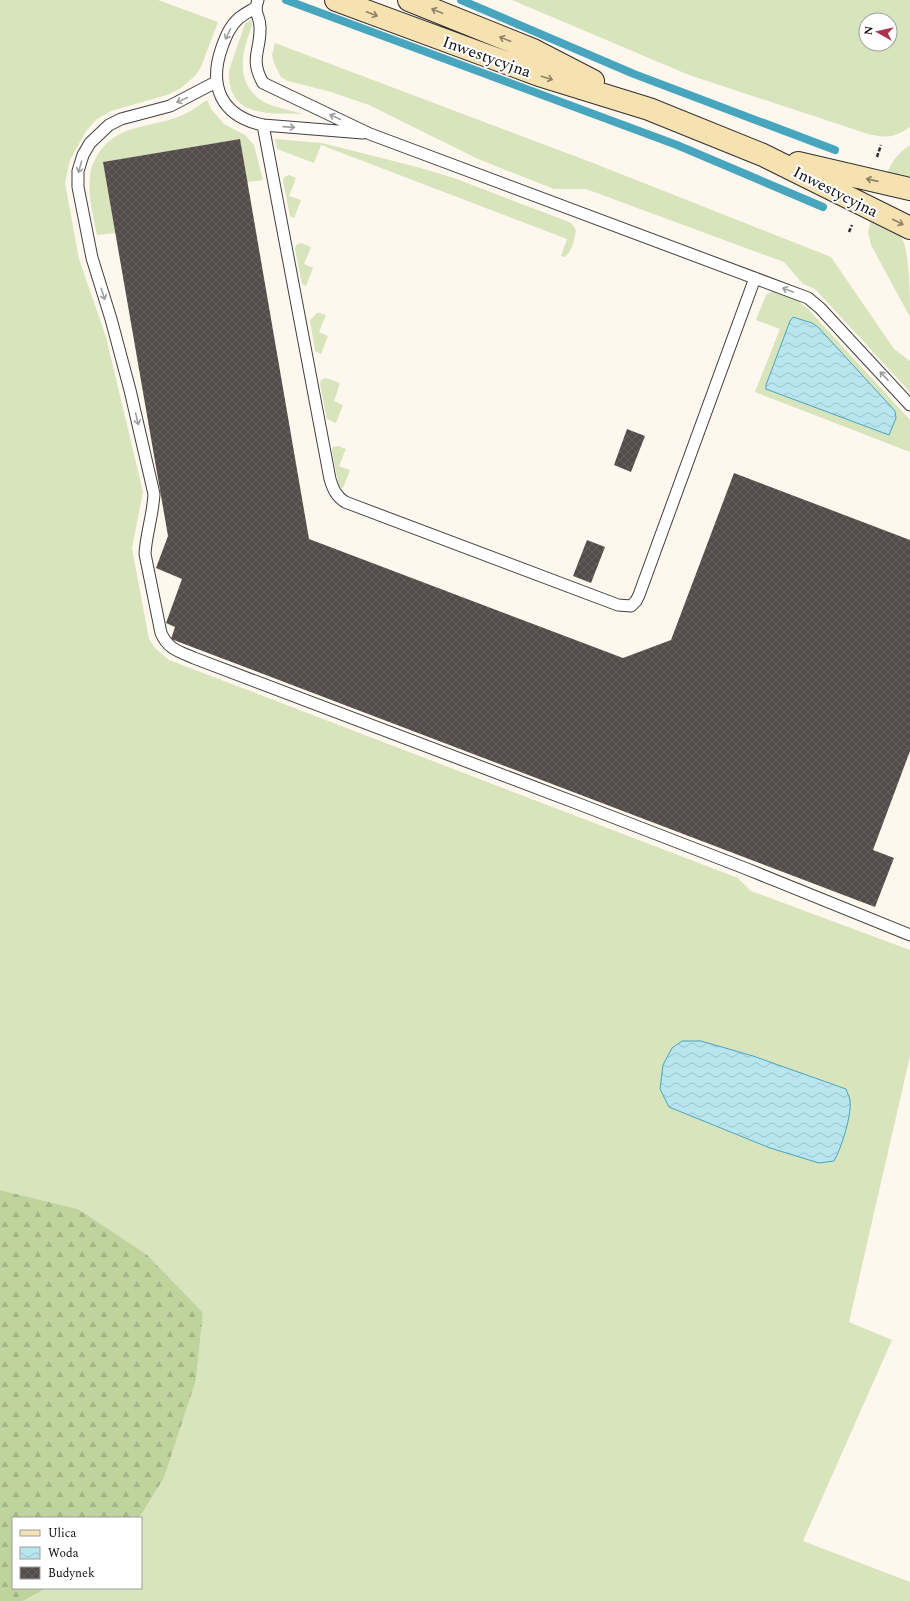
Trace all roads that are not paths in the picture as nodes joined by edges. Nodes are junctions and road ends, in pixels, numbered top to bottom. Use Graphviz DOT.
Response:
graph roads {
  1 [pos="336,0"];
  2 [pos="409,0"];
  3 [pos="257,4"];
  4 [pos="216,82"];
  5 [pos="640,106"];
  6 [pos="263,125"];
  7 [pos="370,134"];
  8 [pos="763,155"];
  9 [pos="910,189"];
  10 [pos="910,228"];
  11 [pos="756,278"];
  12 [pos="910,405"];
  13 [pos="910,935"];
  1 -- 5 [label="main road, Inwestycyjna, one-way"];
  5 -- 2 [label="main road, Inwestycyjna, one-way"];
  3 -- 4 [label="lane, one-way"];
  7 -- 3 [label="lane, one-way"];
  4 -- 6 [label="lane"];
  4 -- 13 [label="lane, one-way"];
  5 -- 8 [label="main road, Inwestycyjna"];
  6 -- 7 [label="lane, one-way"];
  6 -- 11 [label="lane"];
  7 -- 11 [label="lane"];
  9 -- 8 [label="main road, Inwestycyjna, one-way"];
  8 -- 10 [label="main road, Inwestycyjna, one-way"];
  12 -- 11 [label="lane, one-way"];
}
